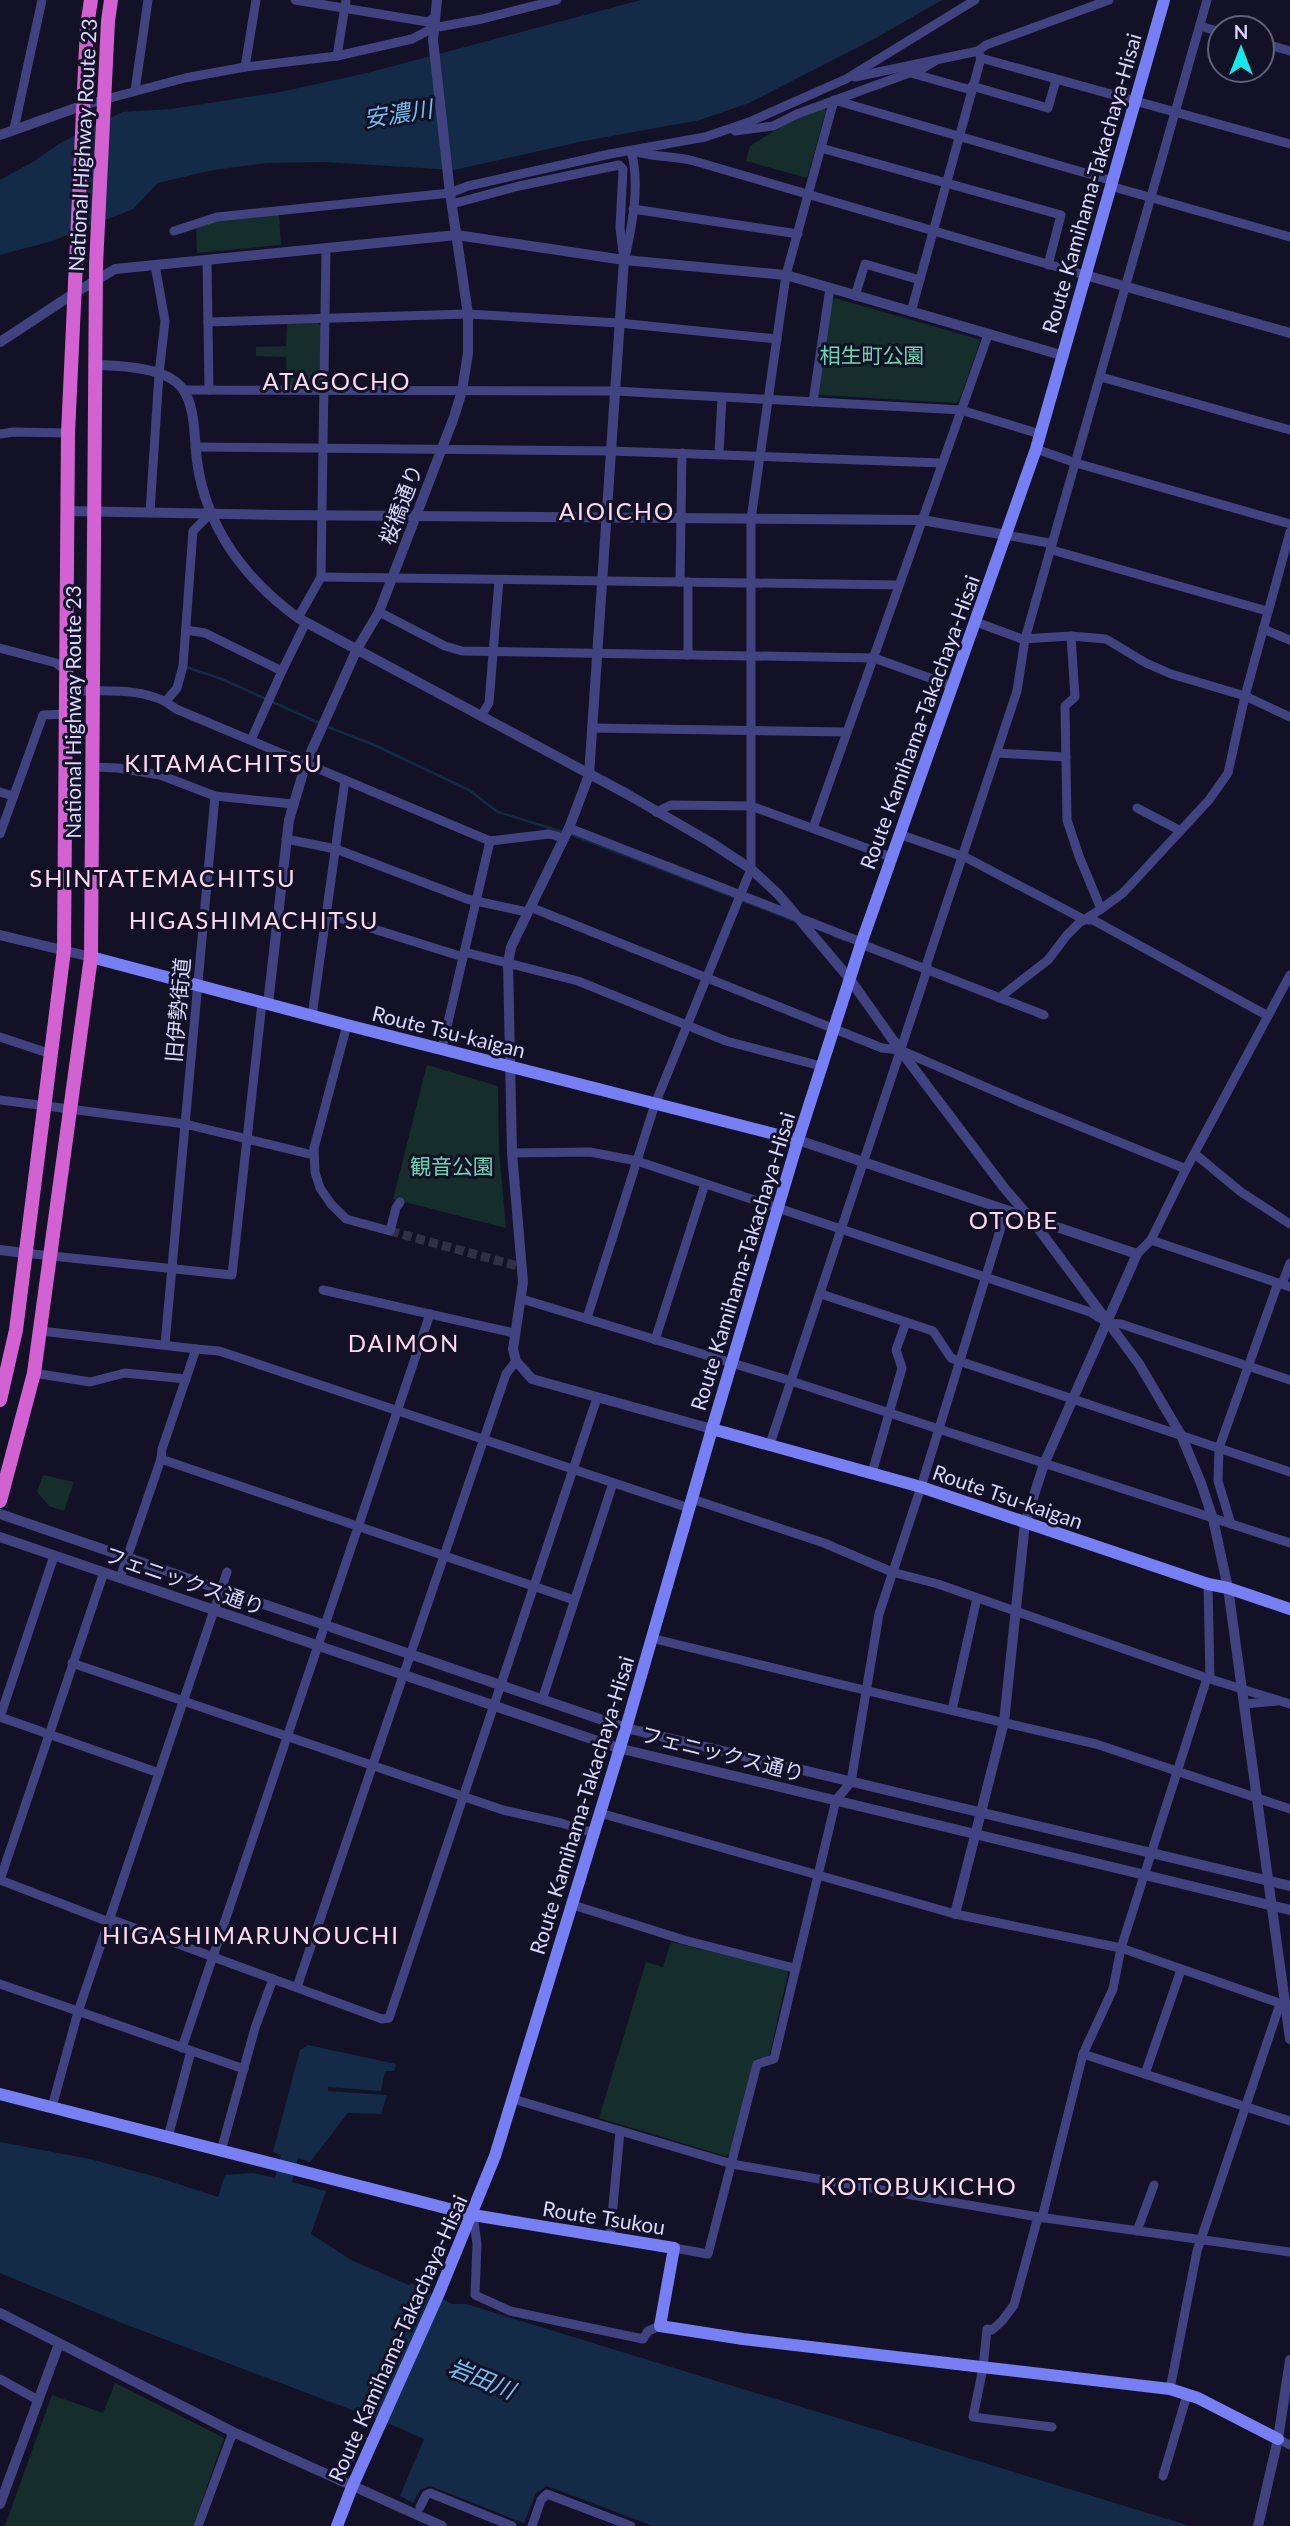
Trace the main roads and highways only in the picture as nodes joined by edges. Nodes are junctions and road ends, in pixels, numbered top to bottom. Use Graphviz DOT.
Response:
graph roads {
  1 [pos="90,0"];
  2 [pos="111,0"];
  3 [pos="1164,0"];
  4 [pos="92,957"];
  5 [pos="798,1140"];
  6 [pos="4,1367"];
  7 [pos="0,1399"];
  8 [pos="712,1429"];
  9 [pos="0,1501"];
  10 [pos="1290,1609"];
  11 [pos="0,2094"];
  12 [pos="473,2215"];
  13 [pos="1284,2442"];
  14 [pos="337,2526"];
  1 -- 6 [label="highway, National Highway Route 23"];
  2 -- 4 [label="highway, National Highway Route 23"];
  3 -- 5 [label="main road, Route Kamihama-Takachaya-Hisai"];
  4 -- 5 [label="main road, Route Tsu-kaigan"];
  4 -- 9 [label="highway, National Highway Route 23"];
  5 -- 8 [label="main road, Route Kamihama-Takachaya-Hisai"];
  6 -- 7 [label="highway, National Highway Route 23"];
  8 -- 10 [label="main road, Route Tsu-kaigan"];
  8 -- 12 [label="main road, Route Kamihama-Takachaya-Hisai"];
  11 -- 12 [label="main road, Route Tsukou"];
  12 -- 13 [label="main road, Route Tsukou"];
  12 -- 14 [label="main road, Route Kamihama-Takachaya-Hisai"];
}
